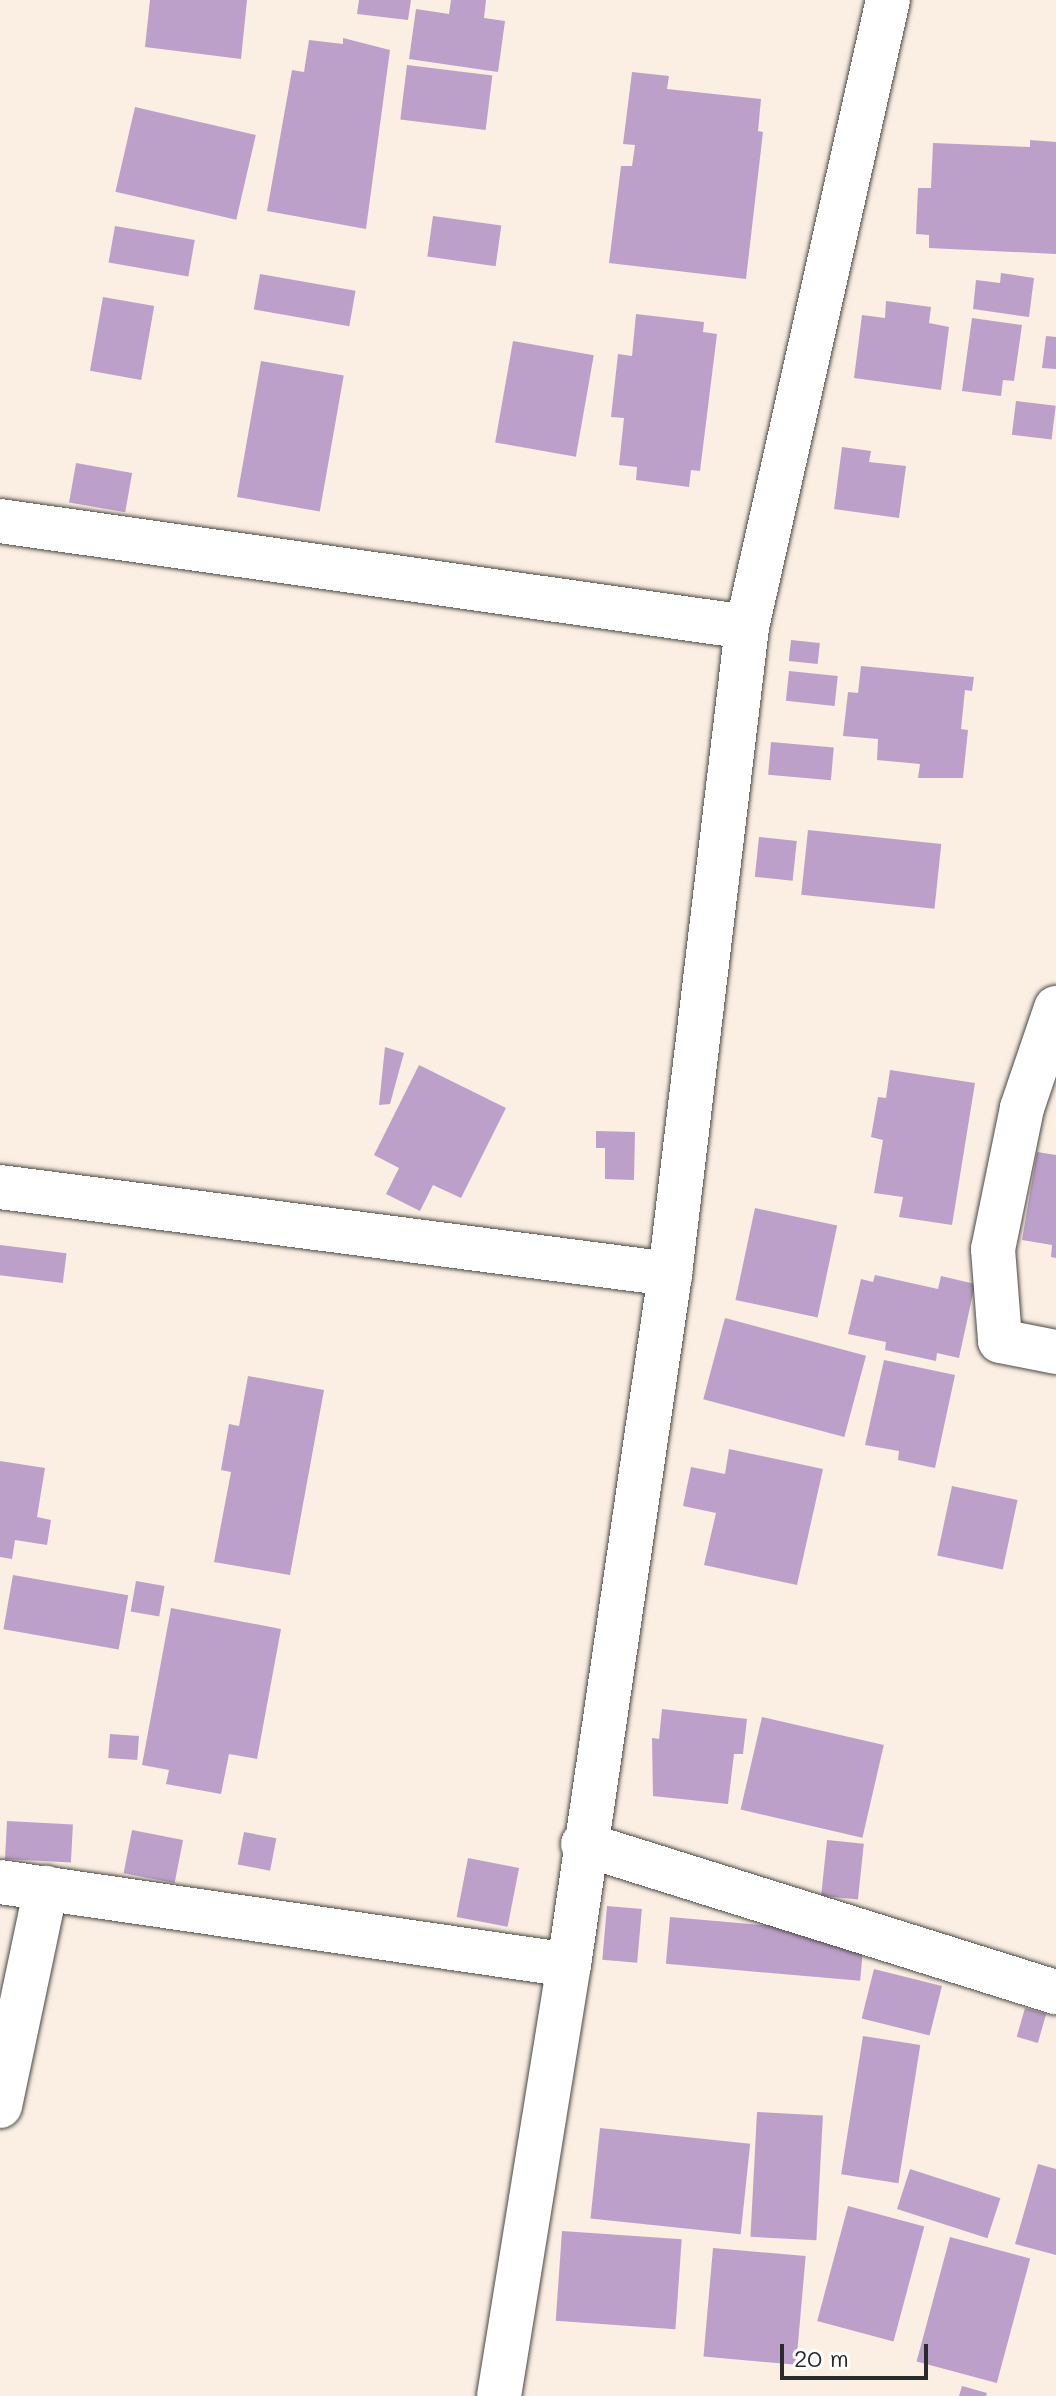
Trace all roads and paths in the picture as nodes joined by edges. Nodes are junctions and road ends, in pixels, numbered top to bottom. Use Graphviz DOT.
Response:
graph roads {
  1 [pos="888,0"];
  2 [pos="0,521"];
  3 [pos="747,627"];
  4 [pos="1056,1008"];
  5 [pos="0,1187"];
  6 [pos="670,1274"];
  7 [pos="1056,1352"];
  8 [pos="583,1844"];
  9 [pos="0,1882"];
  10 [pos="46,1888"];
  11 [pos="569,1965"];
  12 [pos="1056,1992"];
  13 [pos="0,2106"];
  14 [pos="499,2396"];
  1 -- 3 [label="street"];
  2 -- 3 [label="street"];
  3 -- 6 [label="street"];
  4 -- 7 [label="street"];
  5 -- 6 [label="street"];
  6 -- 8 [label="street"];
  8 -- 11 [label="street"];
  8 -- 12 [label="street"];
  9 -- 10 [label="street"];
  10 -- 11 [label="street"];
  10 -- 13 [label="street"];
  11 -- 14 [label="street"];
}
